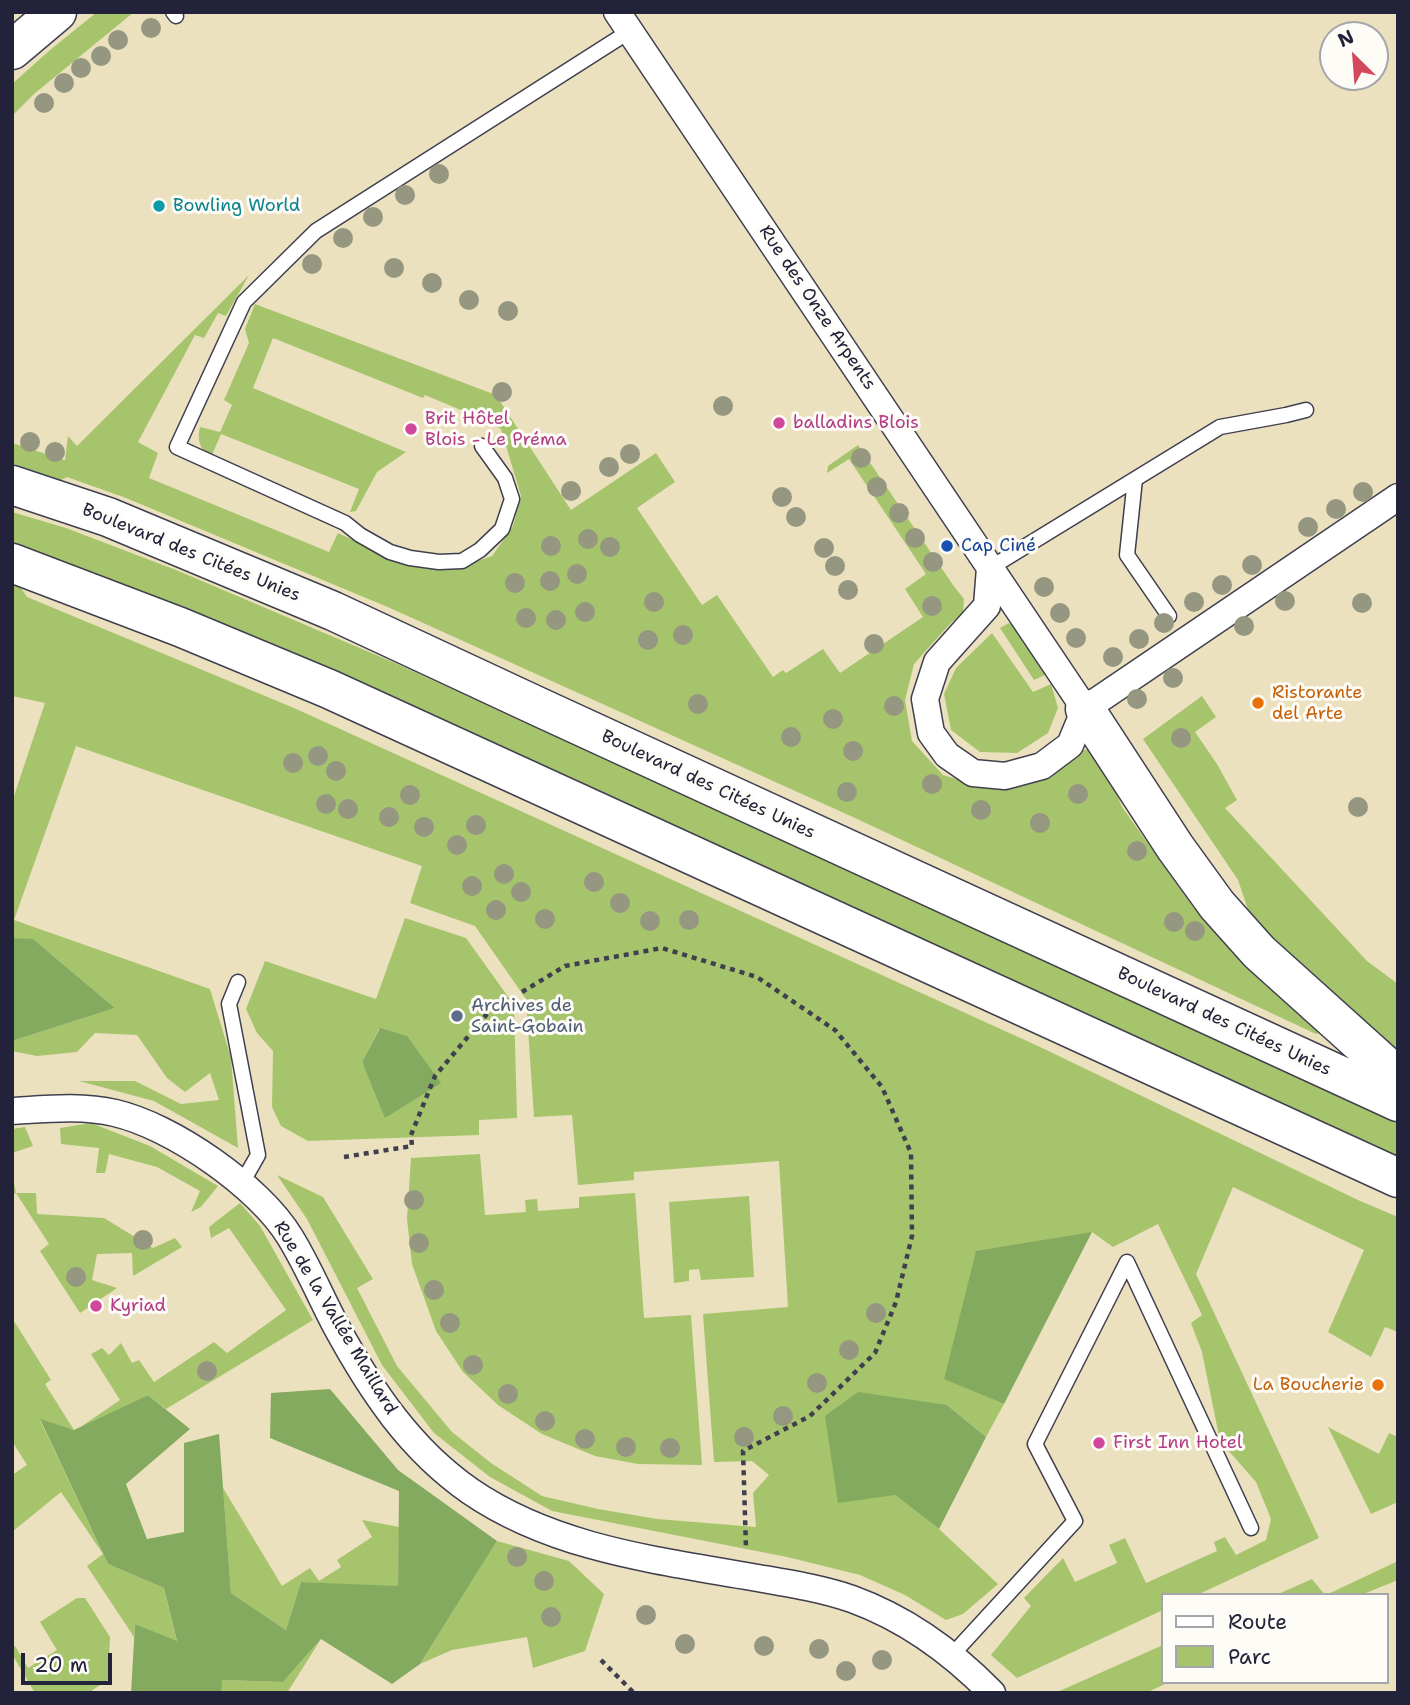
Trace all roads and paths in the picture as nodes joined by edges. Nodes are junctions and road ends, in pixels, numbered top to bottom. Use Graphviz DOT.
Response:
graph roads {
  1 [pos="624,22"];
  2 [pos="1306,410"];
  3 [pos="482,446"];
  4 [pos="1136,479"];
  5 [pos="12,485"];
  6 [pos="1398,497"];
  7 [pos="12,563"];
  8 [pos="990,568"];
  9 [pos="1169,616"];
  10 [pos="1085,709"];
  11 [pos="238,982"];
  12 [pos="522,992"];
  13 [pos="509,1000"];
  14 [pos="1398,1077"];
  15 [pos="1398,1102"];
  16 [pos="12,1111"];
  17 [pos="344,1157"];
  18 [pos="1398,1178"];
  19 [pos="242,1183"];
  20 [pos="1251,1528"];
  21 [pos="746,1554"];
  22 [pos="952,1655"];
  23 [pos="601,1660"];
  24 [pos="634,1693"];
  25 [pos="992,1693"];
  1 -- 3 [label="lane"];
  1 -- 8 [label="street, Rue des Onze Arpents"];
  2 -- 4 [label="lane"];
  4 -- 8 [label="lane"];
  4 -- 9 [label="lane"];
  5 -- 15 [label="main road, Boulevard des Citées Unies"];
  6 -- 10 [label="street"];
  7 -- 18 [label="main road"];
  8 -- 10 [label="street, Rue des Onze Arpents"];
  8 -- 10 [label="street"];
  10 -- 14 [label="main road"];
  11 -- 19 [label="lane"];
  12 -- 21 [label="path"];
  13 -- 17 [label="path"];
  16 -- 19 [label="street, Rue de la Vallée Maillard"];
  19 -- 22 [label="street, Rue de la Vallée Maillard"];
  20 -- 22 [label="lane"];
  22 -- 25 [label="street, Rue de la Vallée Maillard"];
  23 -- 24 [label="path"];
}
